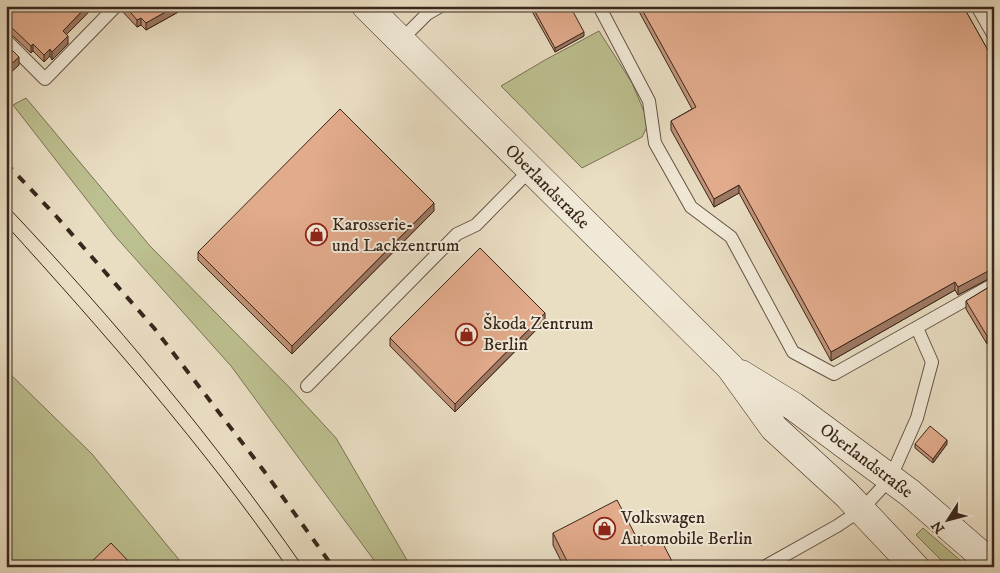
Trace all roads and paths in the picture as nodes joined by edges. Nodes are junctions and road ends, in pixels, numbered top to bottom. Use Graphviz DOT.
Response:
graph roads {
  1 [pos="116,6"];
  2 [pos="366,6"];
  3 [pos="441,6"];
  4 [pos="599,6"];
  5 [pos="977,6"];
  6 [pos="994,36"];
  7 [pos="6,40"];
  8 [pos="400,40"];
  9 [pos="530,170"];
  10 [pos="994,284"];
  11 [pos="916,328"];
  12 [pos="730,367"];
  13 [pos="307,386"];
  14 [pos="890,479"];
  15 [pos="861,510"];
  16 [pos="994,566"];
  17 [pos="764,567"];
  18 [pos="915,567"];
  1 -- 7 [label="lane"];
  2 -- 8 [label="street, Oberlandstraße"];
  3 -- 8 [label="lane"];
  4 -- 11 [label="lane"];
  5 -- 6 [label="lane"];
  8 -- 9 [label="street, Oberlandstraße"];
  9 -- 12 [label="street, Oberlandstraße"];
  9 -- 13 [label="lane"];
  10 -- 11 [label="lane"];
  11 -- 14 [label="lane"];
  12 -- 14 [label="street, Oberlandstraße"];
  12 -- 15 [label="street, Oberlandstraße"];
  14 -- 15 [label="lane"];
  14 -- 16 [label="street, Oberlandstraße"];
  15 -- 17 [label="lane"];
  15 -- 18 [label="street, Oberlandstraße"];
}
